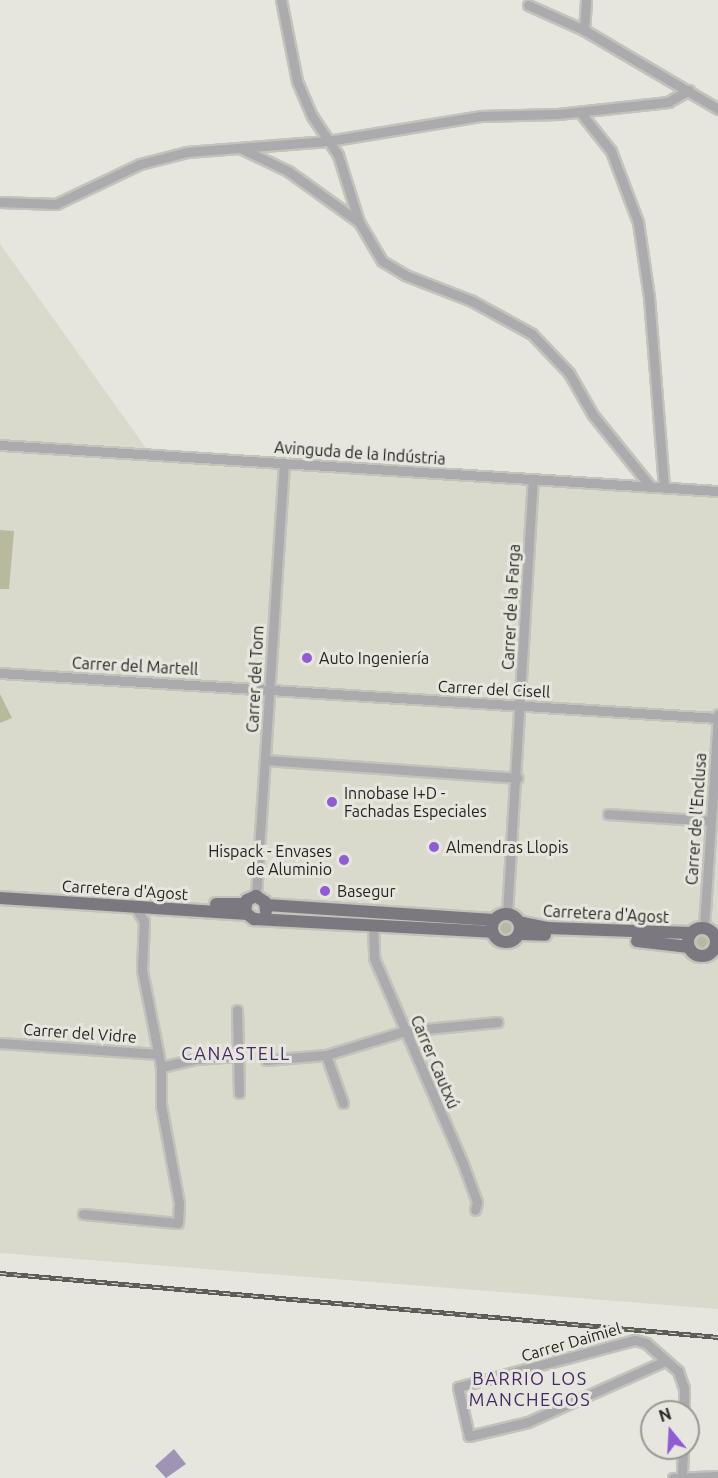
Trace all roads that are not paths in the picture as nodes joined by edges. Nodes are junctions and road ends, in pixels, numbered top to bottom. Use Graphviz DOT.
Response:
graph roads {
  1 [pos="281,0"];
  2 [pos="586,0"];
  3 [pos="528,5"];
  4 [pos="584,30"];
  5 [pos="688,90"];
  6 [pos="717,108"];
  7 [pos="580,112"];
  8 [pos="328,141"];
  9 [pos="240,148"];
  10 [pos="0,202"];
  11 [pos="359,222"];
  12 [pos="0,445"];
  13 [pos="284,463"];
  14 [pos="533,480"];
  15 [pos="650,486"];
  16 [pos="664,486"];
  17 [pos="718,491"];
  18 [pos="0,673"];
  19 [pos="269,689"];
  20 [pos="521,706"];
  21 [pos="718,712"];
  22 [pos="718,718"];
  23 [pos="266,760"];
  24 [pos="517,778"];
  25 [pos="608,814"];
  26 [pos="711,821"];
  27 [pos="0,891"];
  28 [pos="256,896"];
  29 [pos="0,898"];
  30 [pos="135,907"];
  31 [pos="156,908"];
  32 [pos="246,909"];
  33 [pos="264,911"];
  34 [pos="507,914"];
  35 [pos="144,921"];
  36 [pos="373,924"];
  37 [pos="493,926"];
  38 [pos="704,927"];
  39 [pos="520,928"];
  40 [pos="690,933"];
  41 [pos="717,941"];
  42 [pos="689,947"];
  43 [pos="237,1010"];
  44 [pos="498,1022"];
  45 [pos="405,1031"];
  46 [pos="0,1042"];
  47 [pos="158,1054"];
  48 [pos="326,1055"];
  49 [pos="238,1056"];
  50 [pos="266,1060"];
  51 [pos="161,1067"];
  52 [pos="239,1092"];
  53 [pos="343,1103"];
  54 [pos="475,1210"];
  55 [pos="83,1214"];
  56 [pos="665,1361"];
  57 [pos="684,1400"];
  58 [pos="681,1460"];
  59 [pos="718,1476"];
  60 [pos="678,1477"];
  1 -- 8 [label="street"];
  2 -- 4 [label="street"];
  3 -- 4 [label="street"];
  4 -- 5 [label="street"];
  5 -- 6 [label="street"];
  5 -- 7 [label="street"];
  7 -- 8 [label="street"];
  7 -- 16 [label="street"];
  8 -- 9 [label="street"];
  8 -- 11 [label="street"];
  9 -- 10 [label="street"];
  9 -- 11 [label="street"];
  11 -- 15 [label="street"];
  12 -- 13 [label="street, Avinguda de la Indústria"];
  13 -- 14 [label="street, Avinguda de la Indústria"];
  13 -- 19 [label="street, Carrer del Torn"];
  14 -- 15 [label="street, Avinguda de la Indústria"];
  14 -- 20 [label="street, Carrer de la Farga"];
  15 -- 16 [label="street, Avinguda de la Indústria"];
  16 -- 17 [label="street, Avinguda de la Indústria"];
  18 -- 19 [label="street, Carrer del Martell"];
  19 -- 20 [label="street, Carrer del Cisell"];
  19 -- 23 [label="street, Carrer del Torn"];
  20 -- 22 [label="street, Carrer del Cisell"];
  20 -- 24 [label="street, Carrer de la Farga"];
  21 -- 22 [label="street, Carrer de l'Enclusa"];
  22 -- 26 [label="street, Carrer de l'Enclusa"];
  23 -- 24 [label="street"];
  23 -- 28 [label="street, Carrer del Torn"];
  24 -- 34 [label="street, Carrer de la Farga"];
  25 -- 26 [label="street"];
  26 -- 38 [label="street, Carrer de l'Enclusa"];
  27 -- 32 [label="main road, Carretera d'Agost"];
  28 -- 32 [label="main road"];
  28 -- 33 [label="main road"];
  29 -- 30 [label="main road, Carretera d'Agost"];
  30 -- 31 [label="main road, Carretera d'Agost"];
  30 -- 35 [label="street"];
  31 -- 32 [label="main road, Carretera d'Agost"];
  31 -- 35 [label="street"];
  32 -- 33 [label="main road"];
  33 -- 36 [label="main road"];
  33 -- 37 [label="main road"];
  34 -- 37 [label="main road"];
  34 -- 39 [label="main road"];
  35 -- 47 [label="street"];
  36 -- 37 [label="main road"];
  36 -- 45 [label="street, Carrer Cautxú"];
  37 -- 39 [label="main road"];
  38 -- 40 [label="main road"];
  38 -- 41 [label="main road"];
  39 -- 40 [label="main road, Carretera d'Agost"];
  39 -- 42 [label="main road, Carretera d'Agost"];
  40 -- 42 [label="main road"];
  41 -- 42 [label="main road"];
  43 -- 49 [label="street"];
  44 -- 45 [label="street"];
  45 -- 48 [label="street"];
  45 -- 54 [label="street, Carrer Cautxú"];
  46 -- 47 [label="street, Carrer del Vidre"];
  47 -- 51 [label="street"];
  48 -- 50 [label="street"];
  48 -- 53 [label="street"];
  49 -- 51 [label="street"];
  49 -- 52 [label="street"];
  51 -- 55 [label="street"];
  56 -- 56 [label="street, Carrer Daimiel"];
  56 -- 57 [label="street"];
  58 -- 60 [label="street"];
  59 -- 60 [label="street"];
}
